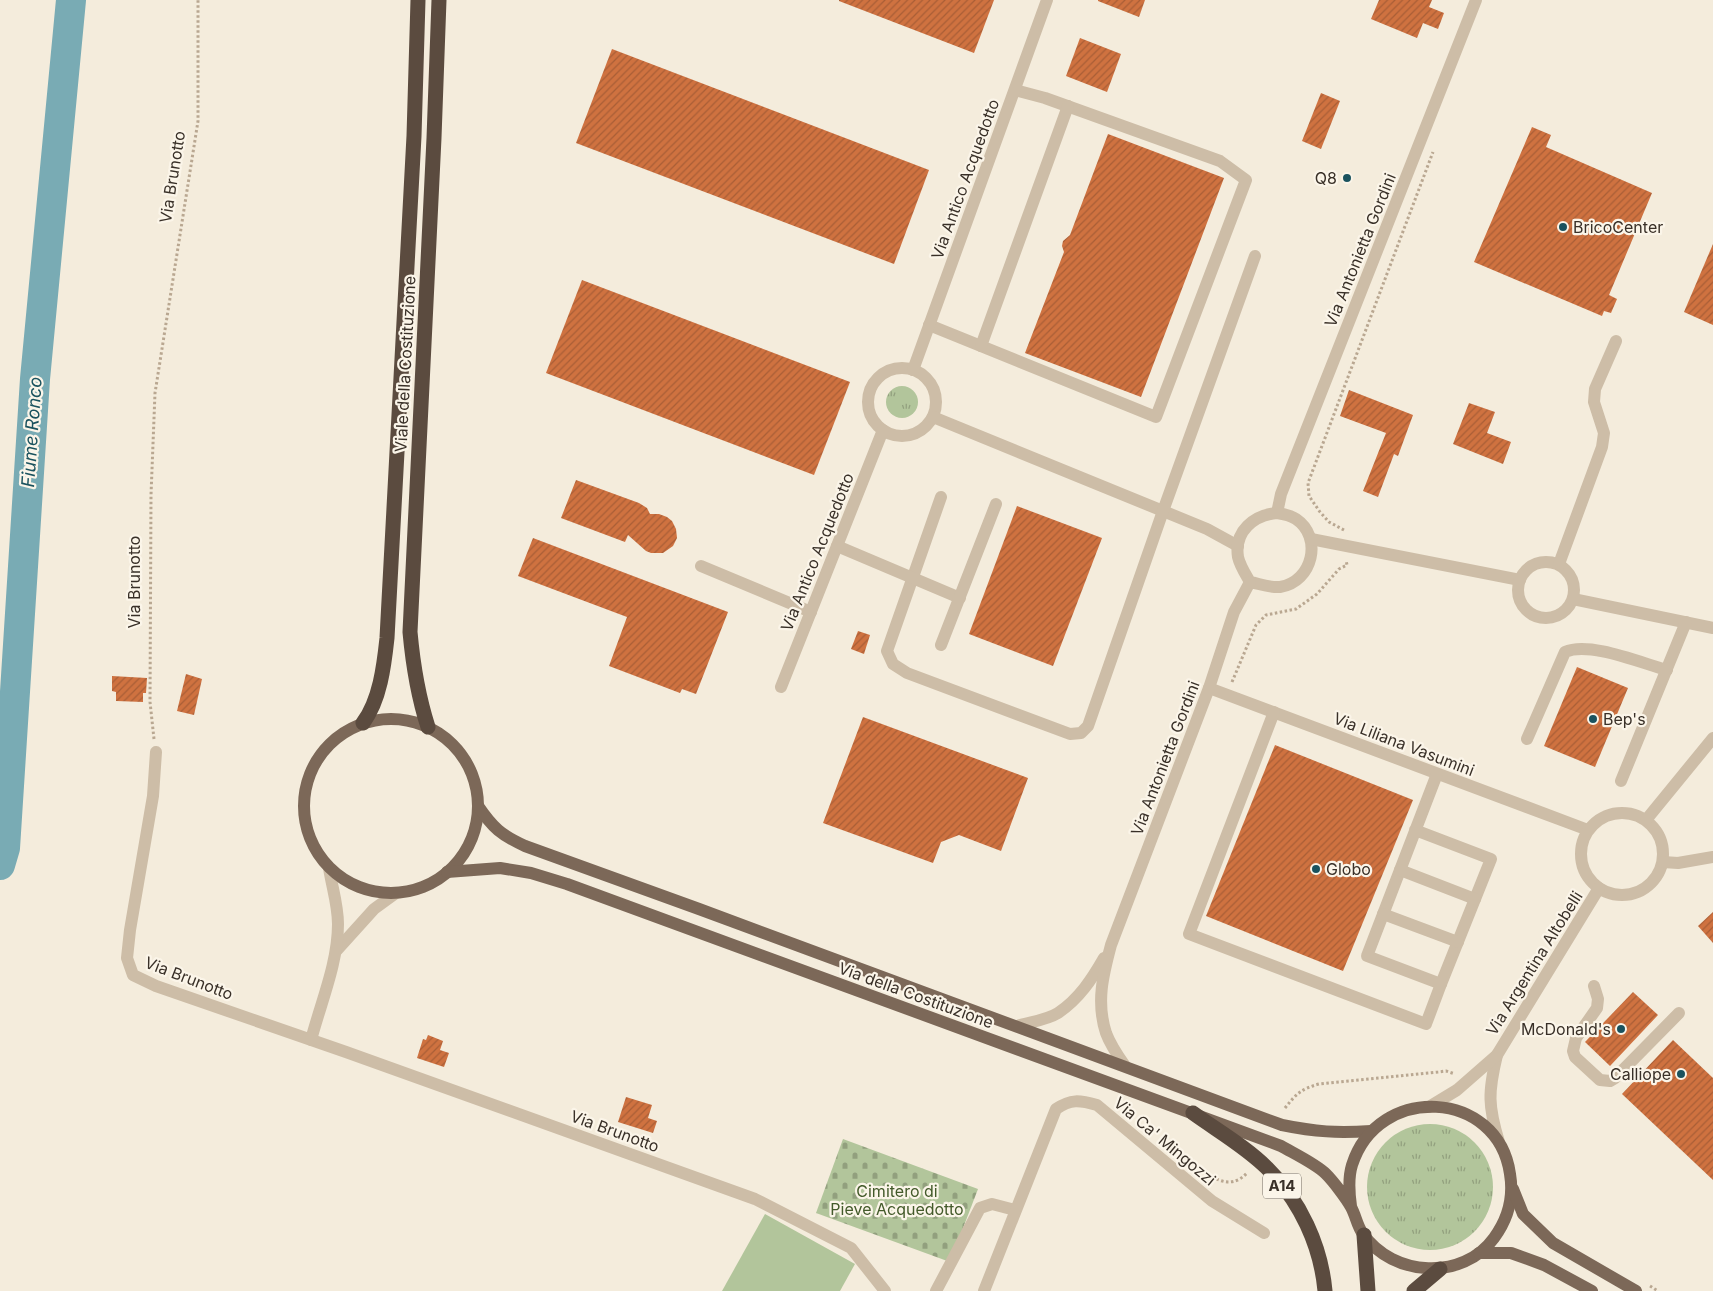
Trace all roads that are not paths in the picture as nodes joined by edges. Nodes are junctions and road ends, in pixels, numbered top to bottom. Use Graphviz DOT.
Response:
graph roads {
  1 [pos="418,0"];
  2 [pos="439,0"];
  3 [pos="1047,0"];
  4 [pos="1476,0"];
  5 [pos="1015,90"];
  6 [pos="1068,106"];
  7 [pos="1255,256"];
  8 [pos="929,325"];
  9 [pos="1616,340"];
  10 [pos="981,346"];
  11 [pos="913,370"];
  12 [pos="933,418"];
  13 [pos="884,430"];
  14 [pos="942,497"];
  15 [pos="996,504"];
  16 [pos="1162,511"];
  17 [pos="1277,513"];
  18 [pos="1311,539"];
  19 [pos="838,546"];
  20 [pos="1238,546"];
  21 [pos="1559,564"];
  22 [pos="701,566"];
  23 [pos="912,577"];
  24 [pos="1520,580"];
  25 [pos="1250,582"];
  26 [pos="960,598"];
  27 [pos="1573,599"];
  28 [pos="811,612"];
  29 [pos="1686,622"];
  30 [pos="1713,628"];
  31 [pos="941,645"];
  32 [pos="1667,670"];
  33 [pos="782,687"];
  34 [pos="1209,688"];
  35 [pos="1274,712"];
  36 [pos="363,723"];
  37 [pos="428,727"];
  38 [pos="1713,738"];
  39 [pos="1527,739"];
  40 [pos="156,752"];
  41 [pos="1437,774"];
  42 [pos="1621,782"];
  43 [pos="478,806"];
  44 [pos="1646,820"];
  45 [pos="1415,830"];
  46 [pos="1588,830"];
  47 [pos="1713,857"];
  48 [pos="1663,862"];
  49 [pos="329,868"];
  50 [pos="1400,870"];
  51 [pos="447,872"];
  52 [pos="1599,888"];
  53 [pos="396,892"];
  54 [pos="1475,899"];
  55 [pos="1383,914"];
  56 [pos="1458,942"];
  57 [pos="1111,945"];
  58 [pos="337,950"];
  59 [pos="1441,984"];
  60 [pos="1594,986"];
  61 [pos="1679,1013"];
  62 [pos="1017,1026"];
  63 [pos="310,1040"];
  64 [pos="1496,1055"];
  65 [pos="1124,1066"];
  66 [pos="1429,1107"];
  67 [pos="1193,1114"];
  68 [pos="1371,1131"];
  69 [pos="1499,1142"];
  70 [pos="1512,1187"];
  71 [pos="1351,1206"];
  72 [pos="1015,1210"];
  73 [pos="1264,1234"];
  74 [pos="1364,1236"];
  75 [pos="1479,1253"];
  76 [pos="1440,1268"];
  77 [pos="885,1291"];
  78 [pos="936,1291"];
  79 [pos="984,1291"];
  80 [pos="1325,1291"];
  81 [pos="1368,1291"];
  82 [pos="1414,1291"];
  83 [pos="1592,1291"];
  84 [pos="1636,1291"];
  1 -- 36 [label="highway, Viale della Costituzione"];
  2 -- 37 [label="highway, Viale della Costituzione"];
  3 -- 5 [label="street, Via Antico Acquedotto"];
  4 -- 17 [label="street, Via Antonietta Gordini"];
  5 -- 6 [label="street"];
  5 -- 8 [label="street, Via Antico Acquedotto"];
  6 -- 10 [label="street"];
  6 -- 10 [label="street"];
  7 -- 16 [label="street"];
  8 -- 10 [label="street"];
  8 -- 11 [label="street, Via Antico Acquedotto"];
  9 -- 21 [label="street"];
  11 -- 12 [label="street"];
  11 -- 13 [label="street"];
  12 -- 13 [label="street"];
  12 -- 16 [label="street"];
  13 -- 19 [label="street, Via Antico Acquedotto"];
  14 -- 23 [label="street"];
  15 -- 26 [label="street"];
  16 -- 20 [label="street"];
  16 -- 23 [label="street"];
  17 -- 18 [label="street"];
  17 -- 20 [label="street"];
  18 -- 24 [label="street"];
  18 -- 25 [label="street"];
  19 -- 23 [label="street"];
  19 -- 28 [label="street, Via Antico Acquedotto"];
  20 -- 25 [label="street"];
  21 -- 24 [label="street"];
  21 -- 27 [label="street"];
  22 -- 28 [label="street"];
  23 -- 26 [label="street"];
  24 -- 27 [label="street"];
  25 -- 34 [label="street, Via Antonietta Gordini"];
  26 -- 31 [label="street"];
  27 -- 29 [label="street"];
  28 -- 33 [label="street, Via Antico Acquedotto"];
  29 -- 30 [label="street"];
  29 -- 32 [label="street"];
  32 -- 39 [label="street"];
  32 -- 42 [label="street"];
  34 -- 35 [label="street, Via Liliana Vasumini"];
  34 -- 57 [label="street, Via Antonietta Gordini"];
  35 -- 41 [label="street, Via Liliana Vasumini"];
  35 -- 59 [label="street"];
  36 -- 37 [label="main road"];
  36 -- 49 [label="main road"];
  37 -- 43 [label="main road"];
  38 -- 44 [label="street"];
  40 -- 63 [label="street, Via Brunotto"];
  41 -- 45 [label="street"];
  41 -- 46 [label="street, Via Liliana Vasumini"];
  43 -- 51 [label="main road"];
  43 -- 62 [label="main road"];
  44 -- 46 [label="street"];
  44 -- 48 [label="street"];
  45 -- 50 [label="street"];
  45 -- 54 [label="street"];
  46 -- 52 [label="street"];
  47 -- 48 [label="street"];
  48 -- 52 [label="street"];
  49 -- 53 [label="main road"];
  49 -- 58 [label="street"];
  50 -- 54 [label="street"];
  50 -- 55 [label="street"];
  51 -- 53 [label="main road"];
  51 -- 67 [label="main road, Via della Costituzione"];
  52 -- 64 [label="street, Via Argentina Altobelli"];
  53 -- 58 [label="street"];
  54 -- 56 [label="street"];
  55 -- 56 [label="street"];
  55 -- 59 [label="street"];
  56 -- 59 [label="street"];
  57 -- 62 [label="street, Via Antonietta Gordini"];
  57 -- 65 [label="street, Via Antonietta Gordini"];
  58 -- 63 [label="street"];
  60 -- 61 [label="street"];
  62 -- 65 [label="main road"];
  63 -- 77 [label="street, Via Brunotto"];
  64 -- 66 [label="street, Via Argentina Altobelli"];
  64 -- 69 [label="street, Via Argentina Altobelli"];
  65 -- 68 [label="main road"];
  66 -- 68 [label="main road"];
  66 -- 69 [label="main road"];
  67 -- 71 [label="main road, Via della Costituzione"];
  67 -- 80 [label="highway, A14"];
  68 -- 71 [label="main road"];
  69 -- 70 [label="main road"];
  70 -- 75 [label="main road"];
  70 -- 84 [label="main road"];
  71 -- 74 [label="main road"];
  72 -- 73 [label="street, Via Ca' Mingozzi"];
  72 -- 78 [label="street"];
  72 -- 79 [label="street, Via Ca' Mingozzi"];
  74 -- 76 [label="main road"];
  74 -- 81 [label="highway"];
  75 -- 76 [label="main road"];
  75 -- 83 [label="main road"];
  76 -- 82 [label="highway"];
}
